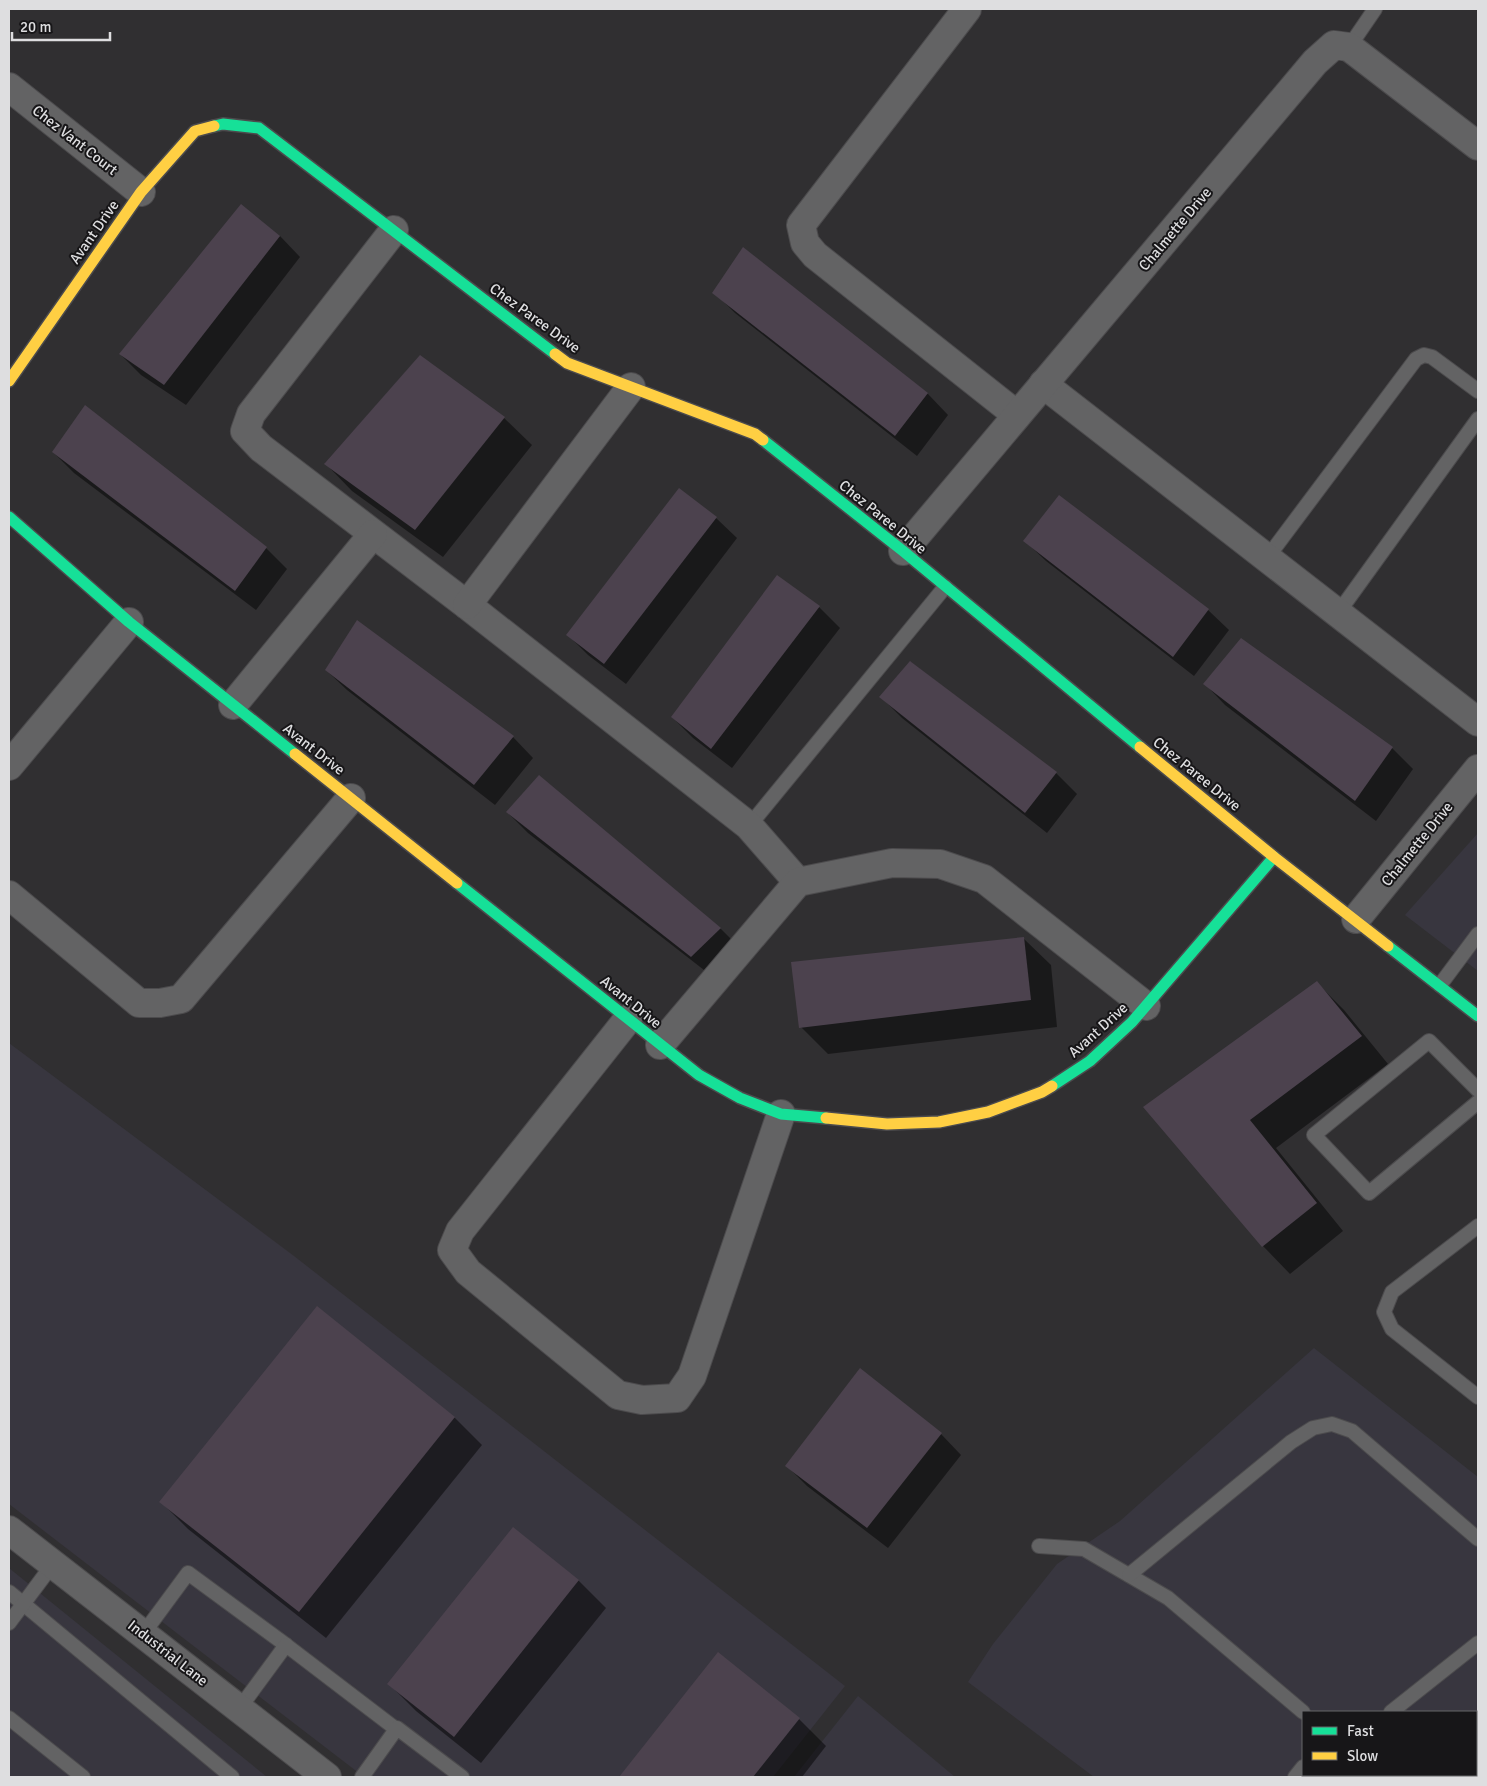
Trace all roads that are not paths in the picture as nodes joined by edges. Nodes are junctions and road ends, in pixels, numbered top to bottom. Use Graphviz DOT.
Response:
graph roads {
  1 [pos="967,9"];
  2 [pos="1375,9"];
  3 [pos="1349,47"];
  4 [pos="9,88"];
  5 [pos="223,124"];
  6 [pos="1478,146"];
  7 [pos="141,192"];
  8 [pos="394,230"];
  9 [pos="9,381"];
  10 [pos="1043,384"];
  11 [pos="631,387"];
  12 [pos="1478,391"];
  13 [pos="1018,415"];
  14 [pos="1478,419"];
  15 [pos="9,517"];
  16 [pos="373,534"];
  17 [pos="902,551"];
  18 [pos="1267,558"];
  19 [pos="945,588"];
  20 [pos="467,605"];
  21 [pos="1338,613"];
  22 [pos="129,622"];
  23 [pos="233,705"];
  24 [pos="1478,722"];
  25 [pos="9,766"];
  26 [pos="1478,769"];
  27 [pos="351,798"];
  28 [pos="749,826"];
  29 [pos="1274,857"];
  30 [pos="798,882"];
  31 [pos="9,895"];
  32 [pos="1356,919"];
  33 [pos="1478,934"];
  34 [pos="1440,986"];
  35 [pos="1146,1006"];
  36 [pos="1478,1016"];
  37 [pos="628,1019"];
  38 [pos="660,1045"];
  39 [pos="1478,1090"];
  40 [pos="1478,1102"];
  41 [pos="781,1114"];
  42 [pos="1478,1226"];
  43 [pos="1478,1396"];
  44 [pos="9,1530"];
  45 [pos="1478,1539"];
  46 [pos="1039,1546"];
  47 [pos="53,1564"];
  48 [pos="1129,1575"];
  49 [pos="9,1592"];
  50 [pos="23,1604"];
  51 [pos="9,1623"];
  52 [pos="143,1634"];
  53 [pos="1478,1643"];
  54 [pos="286,1646"];
  55 [pos="239,1709"];
  56 [pos="1302,1711"];
  57 [pos="1392,1711"];
  58 [pos="9,1718"];
  59 [pos="396,1729"];
  60 [pos="82,1777"];
  61 [pos="232,1777"];
  62 [pos="327,1777"];
  63 [pos="362,1777"];
  64 [pos="462,1777"];
  1 -- 13 [label="street"];
  2 -- 3 [label="lane"];
  3 -- 6 [label="street"];
  3 -- 10 [label="street, Chalmette Drive"];
  4 -- 7 [label="street, Chez Vant Court"];
  5 -- 7 [label="street, Avant Drive"];
  5 -- 8 [label="street, Chez Paree Drive"];
  7 -- 9 [label="street, Avant Drive"];
  8 -- 11 [label="street, Chez Paree Drive"];
  8 -- 16 [label="street"];
  10 -- 13 [label="street, Chalmette Drive"];
  10 -- 18 [label="street"];
  11 -- 17 [label="street, Chez Paree Drive"];
  11 -- 20 [label="street"];
  12 -- 18 [label="lane"];
  13 -- 17 [label="street, Chalmette Drive"];
  14 -- 21 [label="lane"];
  15 -- 22 [label="street, Avant Drive"];
  16 -- 20 [label="street"];
  16 -- 23 [label="street"];
  17 -- 19 [label="street, Chez Paree Drive"];
  18 -- 21 [label="street"];
  19 -- 28 [label="lane"];
  19 -- 29 [label="street, Chez Paree Drive"];
  20 -- 28 [label="street"];
  21 -- 24 [label="street"];
  22 -- 23 [label="street, Avant Drive"];
  22 -- 25 [label="street"];
  23 -- 27 [label="street, Avant Drive"];
  26 -- 32 [label="street, Chalmette Drive"];
  27 -- 31 [label="street"];
  27 -- 37 [label="street, Avant Drive"];
  28 -- 30 [label="street"];
  29 -- 32 [label="street, Chez Paree Drive"];
  29 -- 35 [label="street, Avant Drive"];
  30 -- 35 [label="street"];
  30 -- 38 [label="street"];
  32 -- 34 [label="street, Chez Paree Drive"];
  33 -- 34 [label="lane"];
  34 -- 36 [label="street, Chez Paree Drive"];
  35 -- 41 [label="street, Avant Drive"];
  37 -- 38 [label="street, Avant Drive"];
  37 -- 41 [label="street"];
  38 -- 41 [label="street, Avant Drive"];
  39 -- 40 [label="lane"];
  42 -- 43 [label="lane"];
  44 -- 47 [label="street, Industrial Lane"];
  45 -- 48 [label="lane"];
  46 -- 48 [label="lane"];
  47 -- 50 [label="lane"];
  47 -- 52 [label="street, Industrial Lane"];
  48 -- 56 [label="lane"];
  49 -- 50 [label="lane"];
  50 -- 51 [label="lane"];
  50 -- 61 [label="lane"];
  52 -- 54 [label="lane"];
  52 -- 55 [label="street, Industrial Lane"];
  53 -- 57 [label="lane"];
  54 -- 55 [label="lane"];
  54 -- 59 [label="lane"];
  55 -- 62 [label="street, Industrial Lane"];
  58 -- 60 [label="lane"];
  59 -- 63 [label="lane"];
  59 -- 64 [label="lane"];
}
